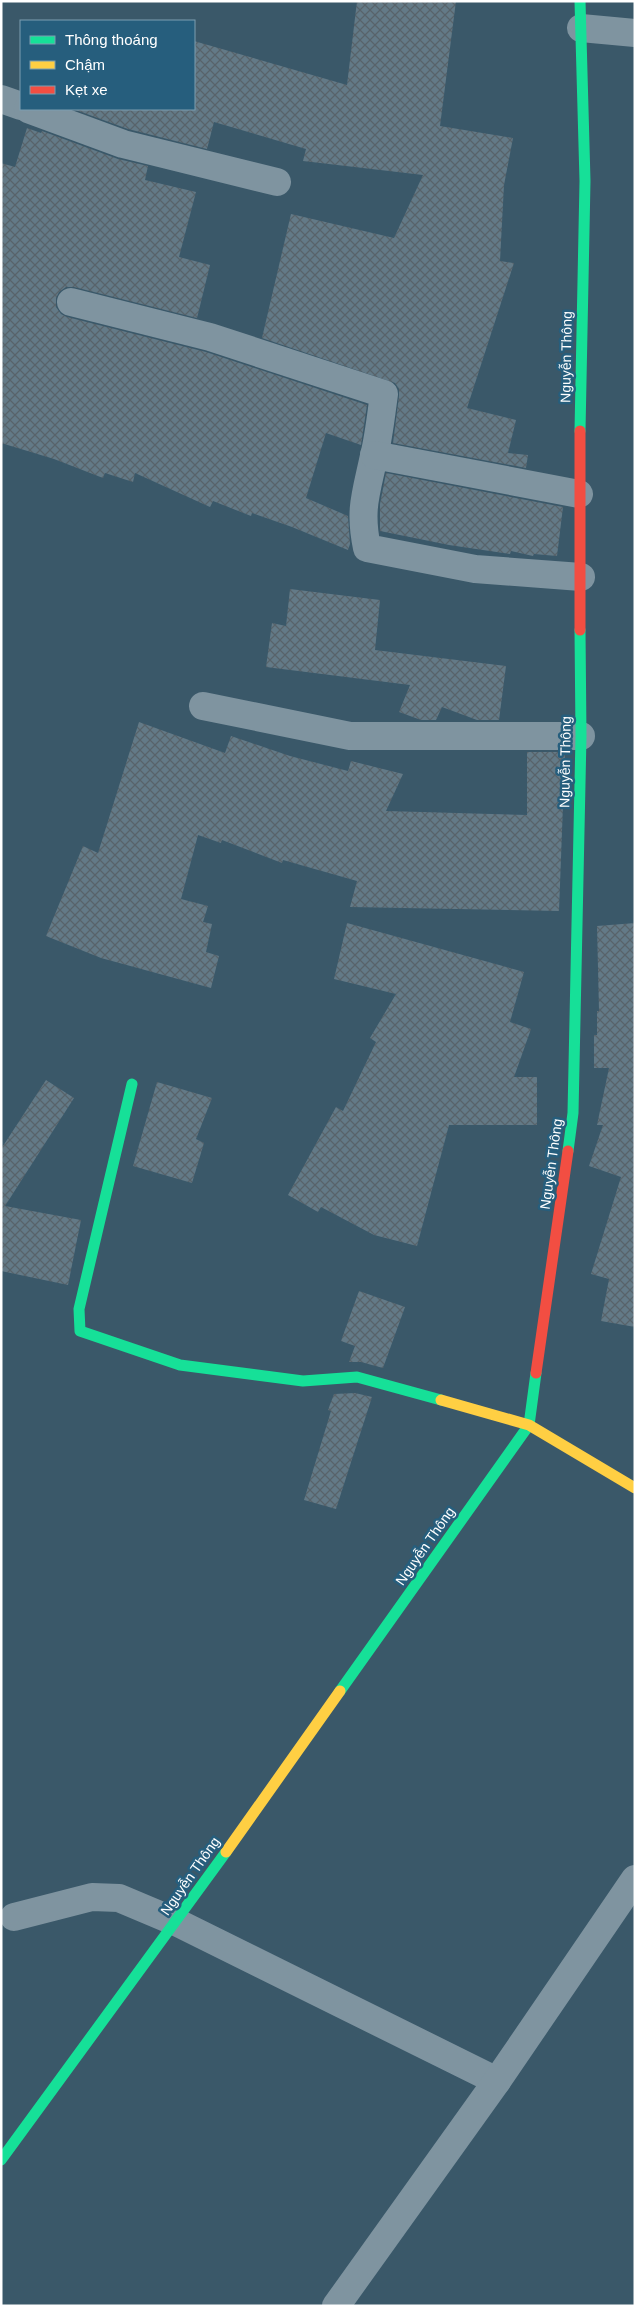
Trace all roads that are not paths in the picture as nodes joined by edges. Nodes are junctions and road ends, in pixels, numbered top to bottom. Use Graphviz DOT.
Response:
graph roads {
  1 [pos="580,1"];
  2 [pos="581,28"];
  3 [pos="635,32"];
  4 [pos="1,99"];
  5 [pos="20,106"];
  6 [pos="31,110"];
  7 [pos="277,182"];
  8 [pos="71,302"];
  9 [pos="374,455"];
  10 [pos="579,494"];
  11 [pos="581,577"];
  12 [pos="203,706"];
  13 [pos="581,736"];
  14 [pos="132,1084"];
  15 [pos="529,1425"];
  16 [pos="635,1488"];
  17 [pos="635,1879"];
  18 [pos="14,1917"];
  19 [pos="176,1922"];
  20 [pos="497,2081"];
  21 [pos="1,2160"];
  22 [pos="336,2306"];
  1 -- 2 [label="street, Nguyễn Thông"];
  2 -- 3 [label="street"];
  2 -- 10 [label="street, Nguyễn Thông"];
  4 -- 5 [label="street"];
  6 -- 7 [label="street"];
  8 -- 9 [label="street"];
  9 -- 10 [label="street"];
  9 -- 11 [label="street"];
  10 -- 11 [label="street, Nguyễn Thông"];
  11 -- 13 [label="street, Nguyễn Thông"];
  12 -- 13 [label="street"];
  13 -- 15 [label="street, Nguyễn Thông"];
  14 -- 15 [label="street"];
  15 -- 16 [label="street"];
  15 -- 19 [label="street, Nguyễn Thông"];
  17 -- 20 [label="street"];
  18 -- 19 [label="street"];
  19 -- 20 [label="street"];
  19 -- 21 [label="street, Nguyễn Thông"];
  20 -- 22 [label="street"];
}
